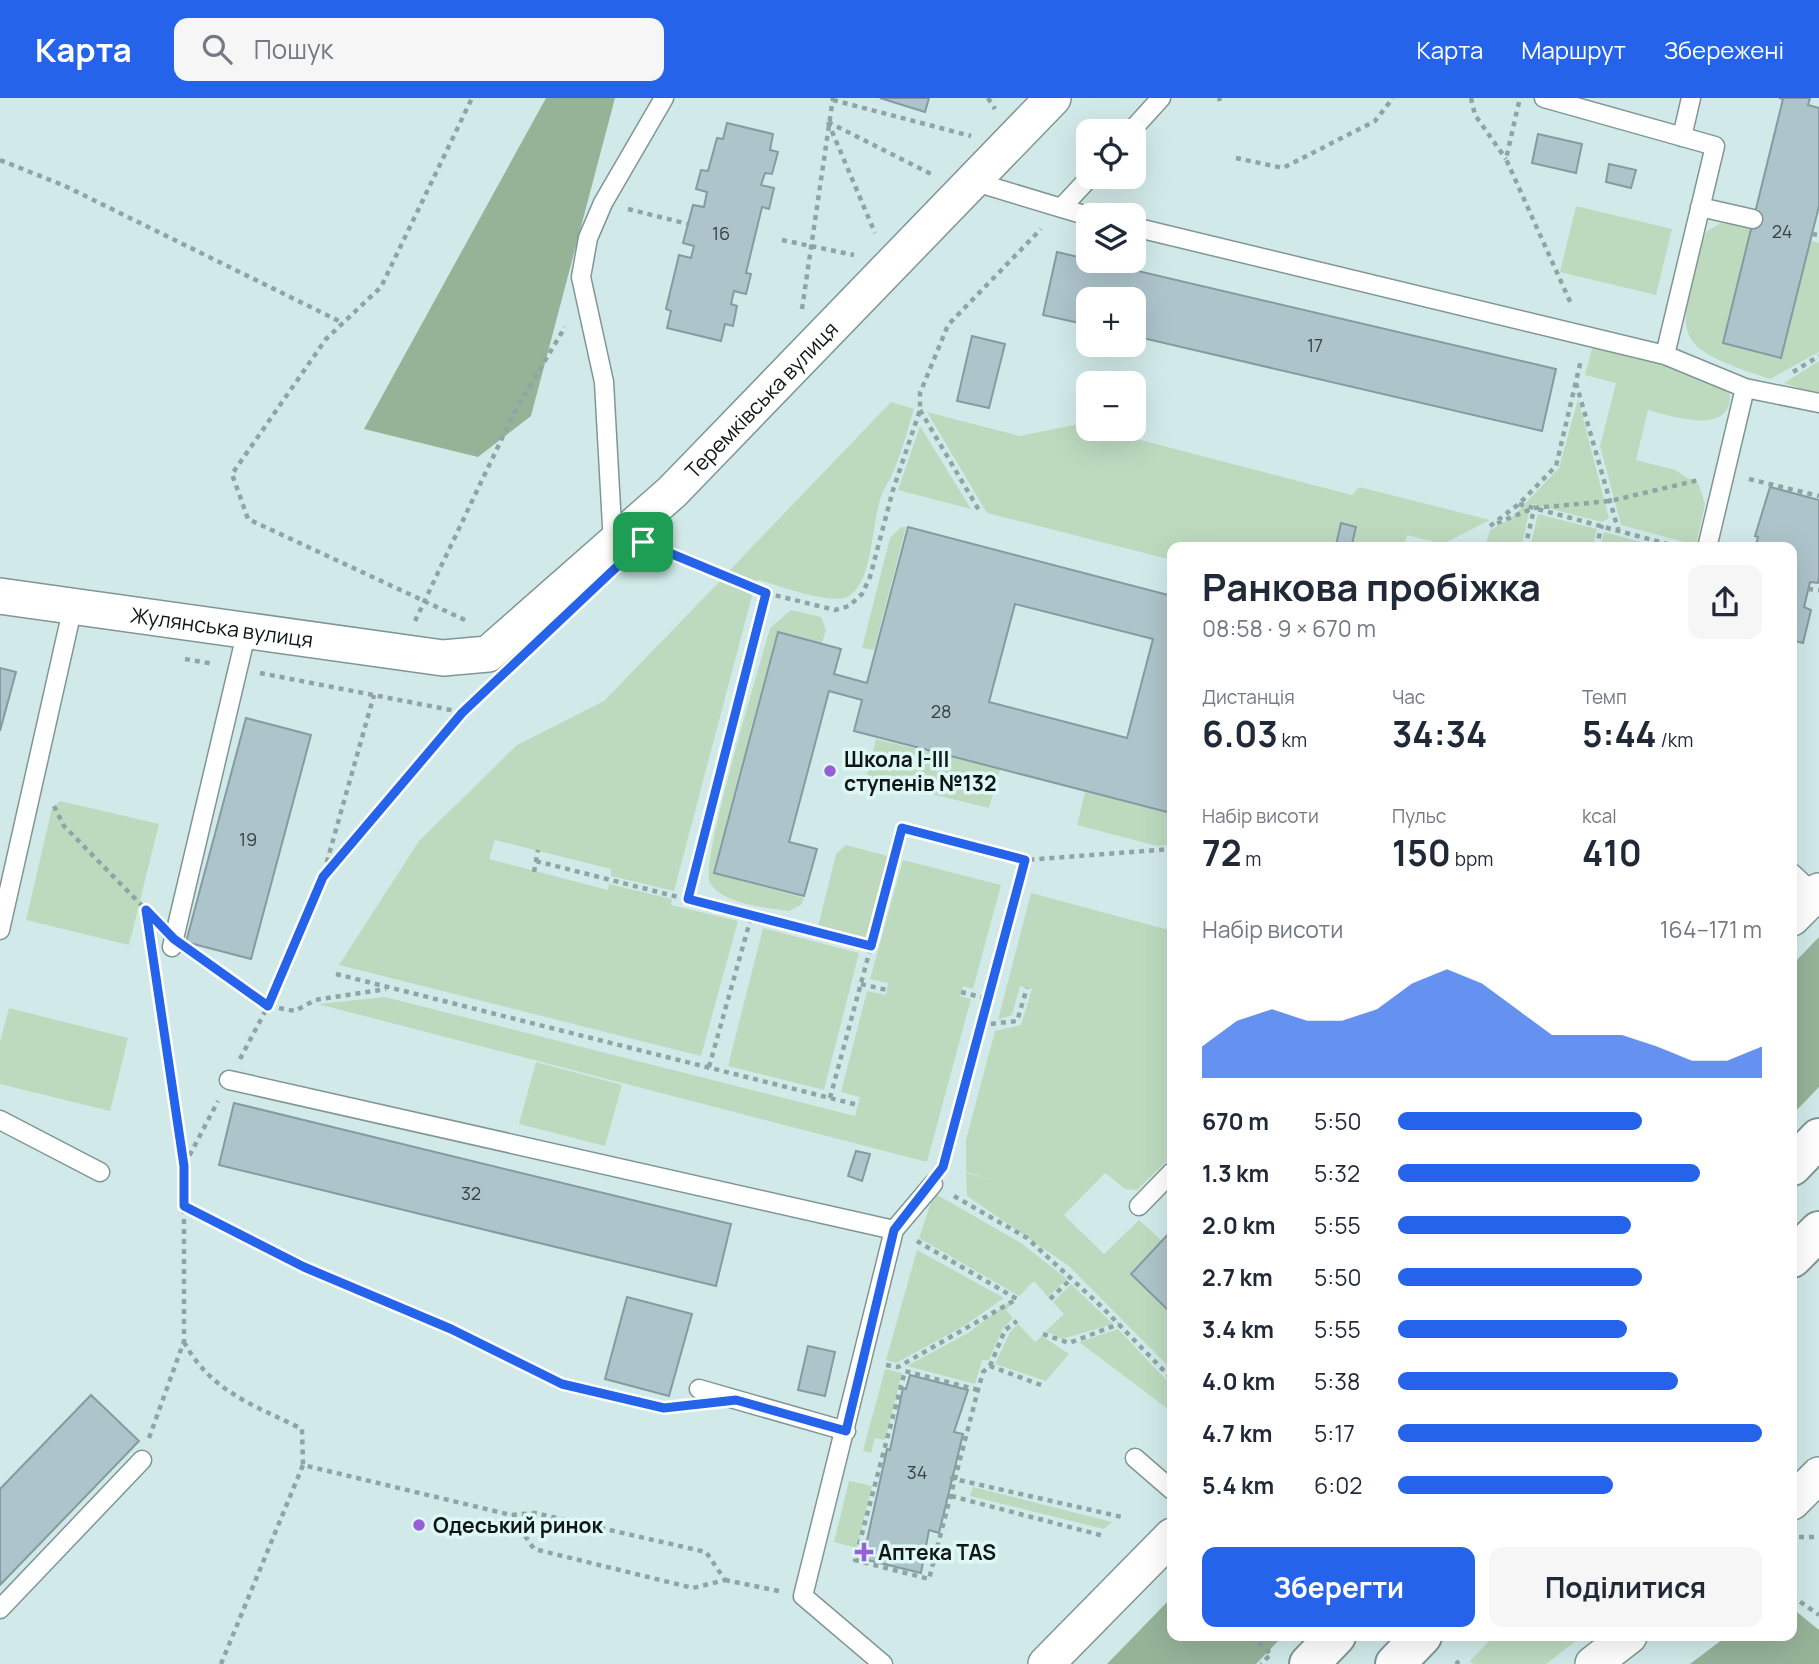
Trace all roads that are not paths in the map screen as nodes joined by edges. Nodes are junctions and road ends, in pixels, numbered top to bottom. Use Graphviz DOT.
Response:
graph roads {
  1 [pos="664,98"];
  2 [pos="1053,98"];
  3 [pos="1161,98"];
  4 [pos="1544,98"];
  5 [pos="1691,98"];
  6 [pos="1142,119"];
  7 [pos="1682,136"];
  8 [pos="972,181"];
  9 [pos="1079,189"];
  10 [pos="1063,206"];
  11 [pos="1700,207"];
  12 [pos="1076,211"];
  13 [pos="1753,219"];
  14 [pos="1146,230"];
  15 [pos="1665,355"];
  16 [pos="1745,388"];
  17 [pos="1819,403"];
  18 [pos="1708,542"];
  19 [pos="613,544"];
  20 [pos="0,596"];
  21 [pos="73,606"];
  22 [pos="247,630"];
  23 [pos="443,658"];
  24 [pos="0,930"];
  25 [pos="173,943"];
  26 [pos="229,1080"];
  27 [pos="0,1120"];
  28 [pos="1819,1138"];
  29 [pos="1797,1161"];
  30 [pos="100,1172"];
  31 [pos="1167,1177"];
  32 [pos="933,1184"];
  33 [pos="1139,1206"];
  34 [pos="894,1230"];
  35 [pos="1819,1231"];
  36 [pos="1797,1253"];
  37 [pos="699,1389"];
  38 [pos="846,1431"];
  39 [pos="1135,1458"];
  40 [pos="142,1460"];
  41 [pos="1819,1475"];
  42 [pos="1167,1486"];
  43 [pos="1797,1497"];
  44 [pos="1167,1541"];
  45 [pos="0,1609"];
  46 [pos="1331,1641"];
  47 [pos="1417,1641"];
  48 [pos="1623,1641"];
  49 [pos="883,1664"];
  50 [pos="1046,1664"];
  51 [pos="1309,1664"];
  52 [pos="1395,1664"];
  53 [pos="1593,1664"];
  1 -- 19 [label="lane"];
  2 -- 8 [label="street, Теремківська вулиця"];
  3 -- 6 [label="lane"];
  4 -- 7 [label="lane"];
  5 -- 7 [label="lane"];
  7 -- 11 [label="lane"];
  8 -- 10 [label="lane"];
  8 -- 19 [label="street, Теремківська вулиця"];
  9 -- 10 [label="lane"];
  10 -- 12 [label="lane"];
  11 -- 13 [label="lane"];
  11 -- 15 [label="lane"];
  14 -- 15 [label="lane"];
  15 -- 16 [label="lane"];
  16 -- 17 [label="lane"];
  16 -- 18 [label="lane"];
  19 -- 23 [label="street, Теремківська вулиця"];
  20 -- 21 [label="street, Жулянська вулиця"];
  21 -- 22 [label="street, Жулянська вулиця"];
  21 -- 24 [label="lane"];
  22 -- 23 [label="street, Жулянська вулиця"];
  22 -- 25 [label="lane"];
  26 -- 34 [label="lane"];
  27 -- 30 [label="lane"];
  28 -- 29 [label="highway"];
  31 -- 33 [label="lane"];
  32 -- 34 [label="lane"];
  34 -- 38 [label="lane"];
  35 -- 36 [label="highway"];
  37 -- 38 [label="lane"];
  38 -- 49 [label="lane"];
  39 -- 42 [label="lane"];
  40 -- 45 [label="lane"];
  41 -- 43 [label="street"];
  44 -- 50 [label="street"];
  46 -- 51 [label="highway"];
  47 -- 52 [label="highway"];
  48 -- 53 [label="street"];
}
